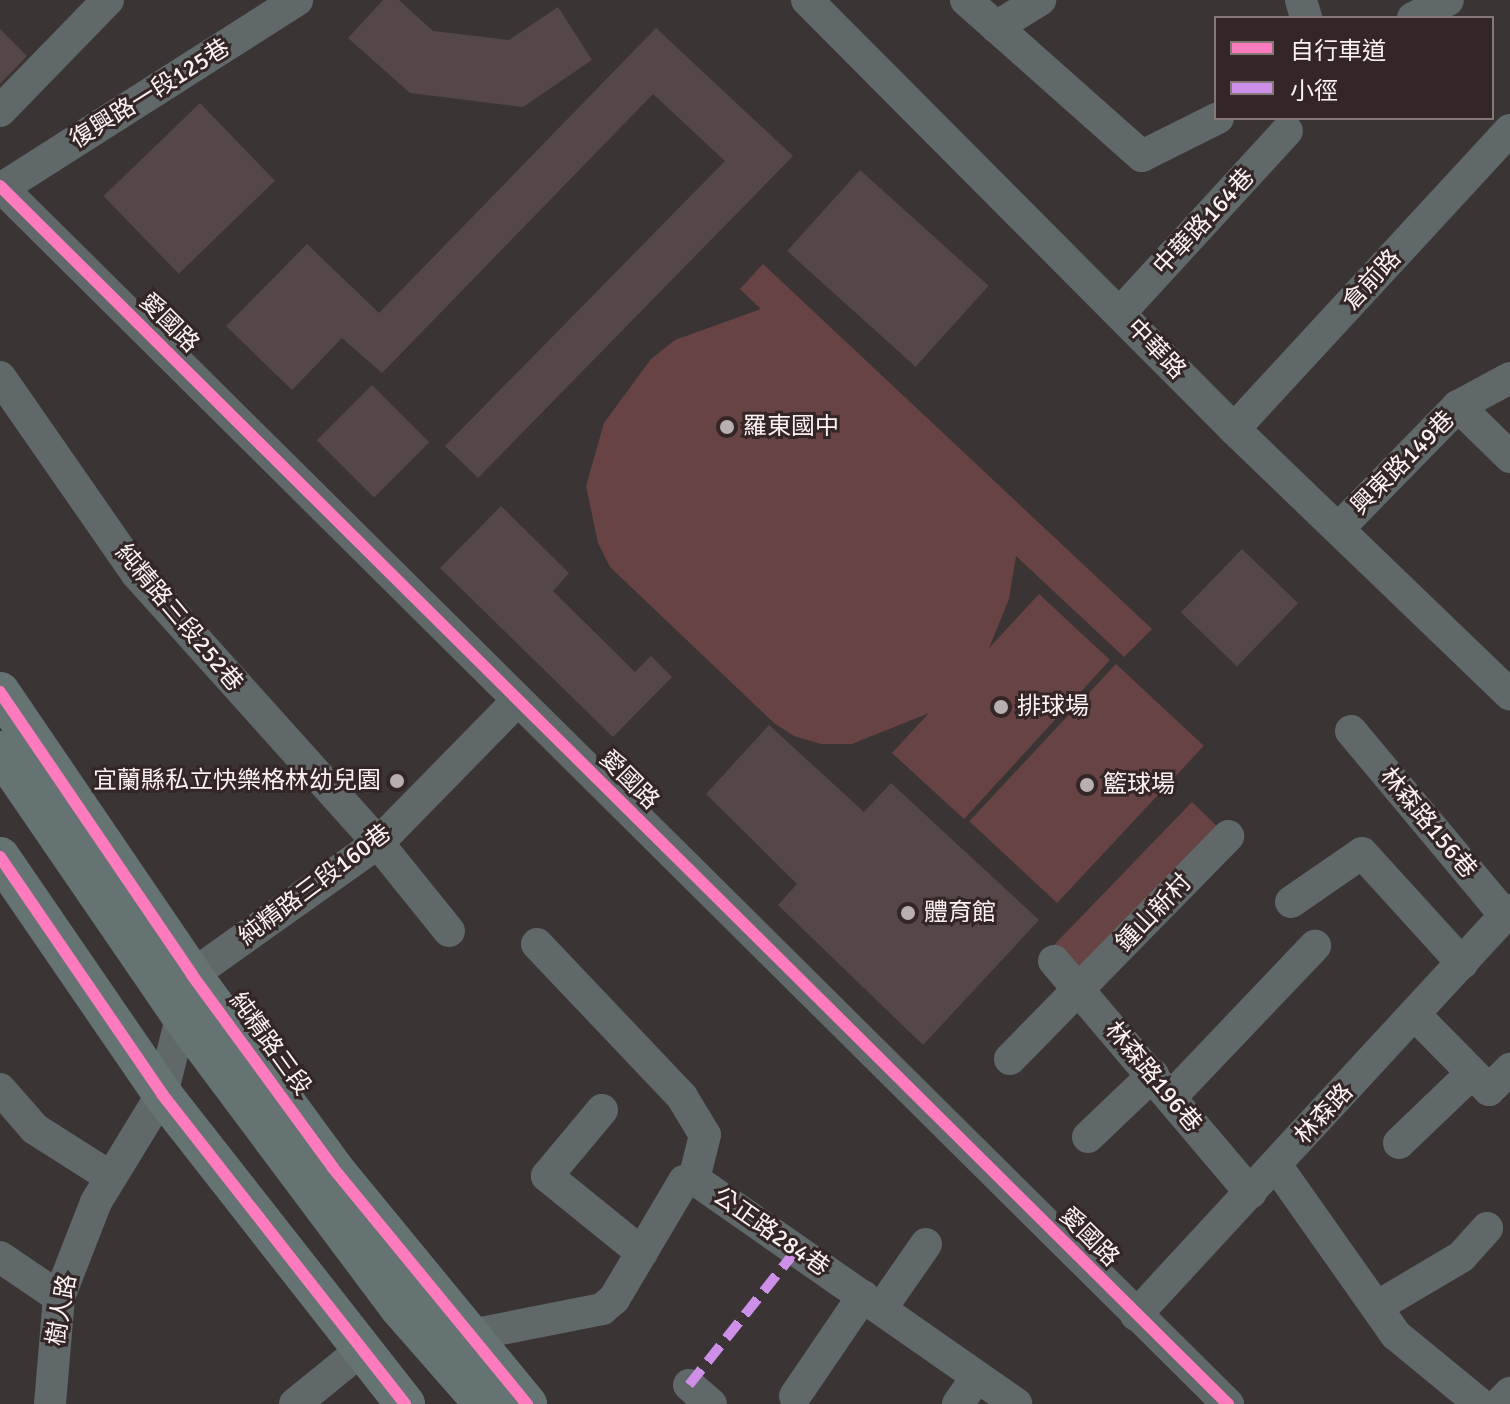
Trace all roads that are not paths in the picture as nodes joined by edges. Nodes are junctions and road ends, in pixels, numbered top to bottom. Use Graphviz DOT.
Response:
graph roads {
  1 [pos="108,0"];
  2 [pos="297,0"];
  3 [pos="807,0"];
  4 [pos="966,0"];
  5 [pos="1040,0"];
  6 [pos="1448,0"];
  7 [pos="1417,16"];
  8 [pos="996,27"];
  9 [pos="0,111"];
  10 [pos="1214,120"];
  11 [pos="1510,130"];
  12 [pos="1287,131"];
  13 [pos="1,187"];
  14 [pos="1120,313"];
  15 [pos="0,377"];
  16 [pos="1510,378"];
  17 [pos="1458,406"];
  18 [pos="1234,429"];
  19 [pos="1510,457"];
  20 [pos="1340,527"];
  21 [pos="0,692"];
  22 [pos="1510,695"];
  23 [pos="518,700"];
  24 [pos="1351,731"];
  25 [pos="0,751"];
  26 [pos="0,798"];
  27 [pos="1228,836"];
  28 [pos="378,843"];
  29 [pos="0,857"];
  30 [pos="1291,902"];
  31 [pos="1507,913"];
  32 [pos="449,931"];
  33 [pos="537,944"];
  34 [pos="1315,946"];
  35 [pos="1054,961"];
  36 [pos="1462,963"];
  37 [pos="192,975"];
  38 [pos="1079,991"];
  39 [pos="1416,1016"];
  40 [pos="178,1033"];
  41 [pos="1010,1059"];
  42 [pos="1510,1069"];
  43 [pos="1472,1073"];
  44 [pos="1162,1086"];
  45 [pos="0,1089"];
  46 [pos="162,1094"];
  47 [pos="602,1110"];
  48 [pos="1088,1137"];
  49 [pos="1399,1143"];
  50 [pos="1276,1165"];
  51 [pos="109,1176"];
  52 [pos="694,1179"];
  53 [pos="1251,1193"];
  54 [pos="1487,1228"];
  55 [pos="926,1244"];
  56 [pos="642,1253"];
  57 [pos="0,1257"];
  58 [pos="59,1297"];
  59 [pos="872,1302"];
  60 [pos="1378,1306"];
  61 [pos="1136,1315"];
  62 [pos="466,1336"];
  63 [pos="359,1352"];
  64 [pos="977,1377"];
  65 [pos="1510,1393"];
  66 [pos="795,1396"];
  67 [pos="43,1403"];
  68 [pos="295,1404"];
  69 [pos="405,1404"];
  70 [pos="450,1404"];
  71 [pos="484,1404"];
  72 [pos="527,1404"];
  73 [pos="958,1404"];
  74 [pos="1016,1404"];
  75 [pos="1228,1404"];
  76 [pos="1480,1404"];
  77 [pos="1499,1404"];
  1 -- 9 [label="street"];
  2 -- 13 [label="street, 復興路一段125巷"];
  3 -- 14 [label="street, 中華路"];
  4 -- 8 [label="street"];
  5 -- 8 [label="street"];
  6 -- 7 [label="street"];
  8 -- 10 [label="street"];
  11 -- 18 [label="street, 倉前路"];
  12 -- 14 [label="street, 中華路164巷"];
  13 -- 23 [label="street, 愛國路"];
  14 -- 18 [label="street, 中華路"];
  15 -- 28 [label="street, 純精路三段252巷"];
  16 -- 17 [label="street, 興東路149巷"];
  17 -- 19 [label="street"];
  17 -- 20 [label="street, 興東路149巷"];
  18 -- 20 [label="street, 中華路"];
  20 -- 22 [label="street, 中華路"];
  21 -- 37 [label="main road, 純精路三段"];
  23 -- 28 [label="street, 純精路三段160巷"];
  23 -- 61 [label="street, 愛國路"];
  24 -- 31 [label="street, 林森路156巷"];
  25 -- 40 [label="main road"];
  26 -- 40 [label="main road"];
  27 -- 38 [label="street, 鍾山新村"];
  28 -- 32 [label="street, 純精路三段252巷"];
  28 -- 37 [label="street, 純精路三段160巷"];
  29 -- 46 [label="main road"];
  30 -- 36 [label="street"];
  31 -- 36 [label="street, 林森路"];
  33 -- 52 [label="street"];
  34 -- 44 [label="street"];
  35 -- 38 [label="street, 林森路196巷"];
  36 -- 39 [label="street, 林森路"];
  37 -- 40 [label="street"];
  37 -- 62 [label="main road, 純精路三段"];
  38 -- 41 [label="street, 鍾山新村"];
  38 -- 44 [label="street, 林森路196巷"];
  39 -- 43 [label="street"];
  39 -- 50 [label="street, 林森路"];
  40 -- 46 [label="street"];
  40 -- 70 [label="main road"];
  40 -- 71 [label="main road"];
  42 -- 43 [label="street"];
  43 -- 49 [label="street"];
  44 -- 48 [label="street"];
  44 -- 53 [label="street, 林森路196巷"];
  45 -- 51 [label="street"];
  46 -- 51 [label="street, 樹人路"];
  46 -- 63 [label="main road"];
  47 -- 56 [label="street"];
  50 -- 53 [label="street, 林森路"];
  50 -- 60 [label="street"];
  51 -- 58 [label="street, 樹人路"];
  52 -- 56 [label="street, 公正路284巷"];
  52 -- 59 [label="street, 公正路284巷"];
  53 -- 61 [label="street, 林森路"];
  54 -- 60 [label="street"];
  55 -- 59 [label="street"];
  56 -- 62 [label="street, 公正路284巷"];
  57 -- 58 [label="street"];
  58 -- 67 [label="street, 樹人路"];
  59 -- 64 [label="street, 公正路284巷"];
  59 -- 66 [label="street"];
  60 -- 76 [label="street"];
  61 -- 75 [label="street, 愛國路"];
  62 -- 72 [label="main road, 純精路三段"];
  63 -- 68 [label="street"];
  63 -- 69 [label="main road"];
  64 -- 73 [label="street"];
  64 -- 74 [label="street, 公正路284巷"];
  65 -- 77 [label="street"];
}
